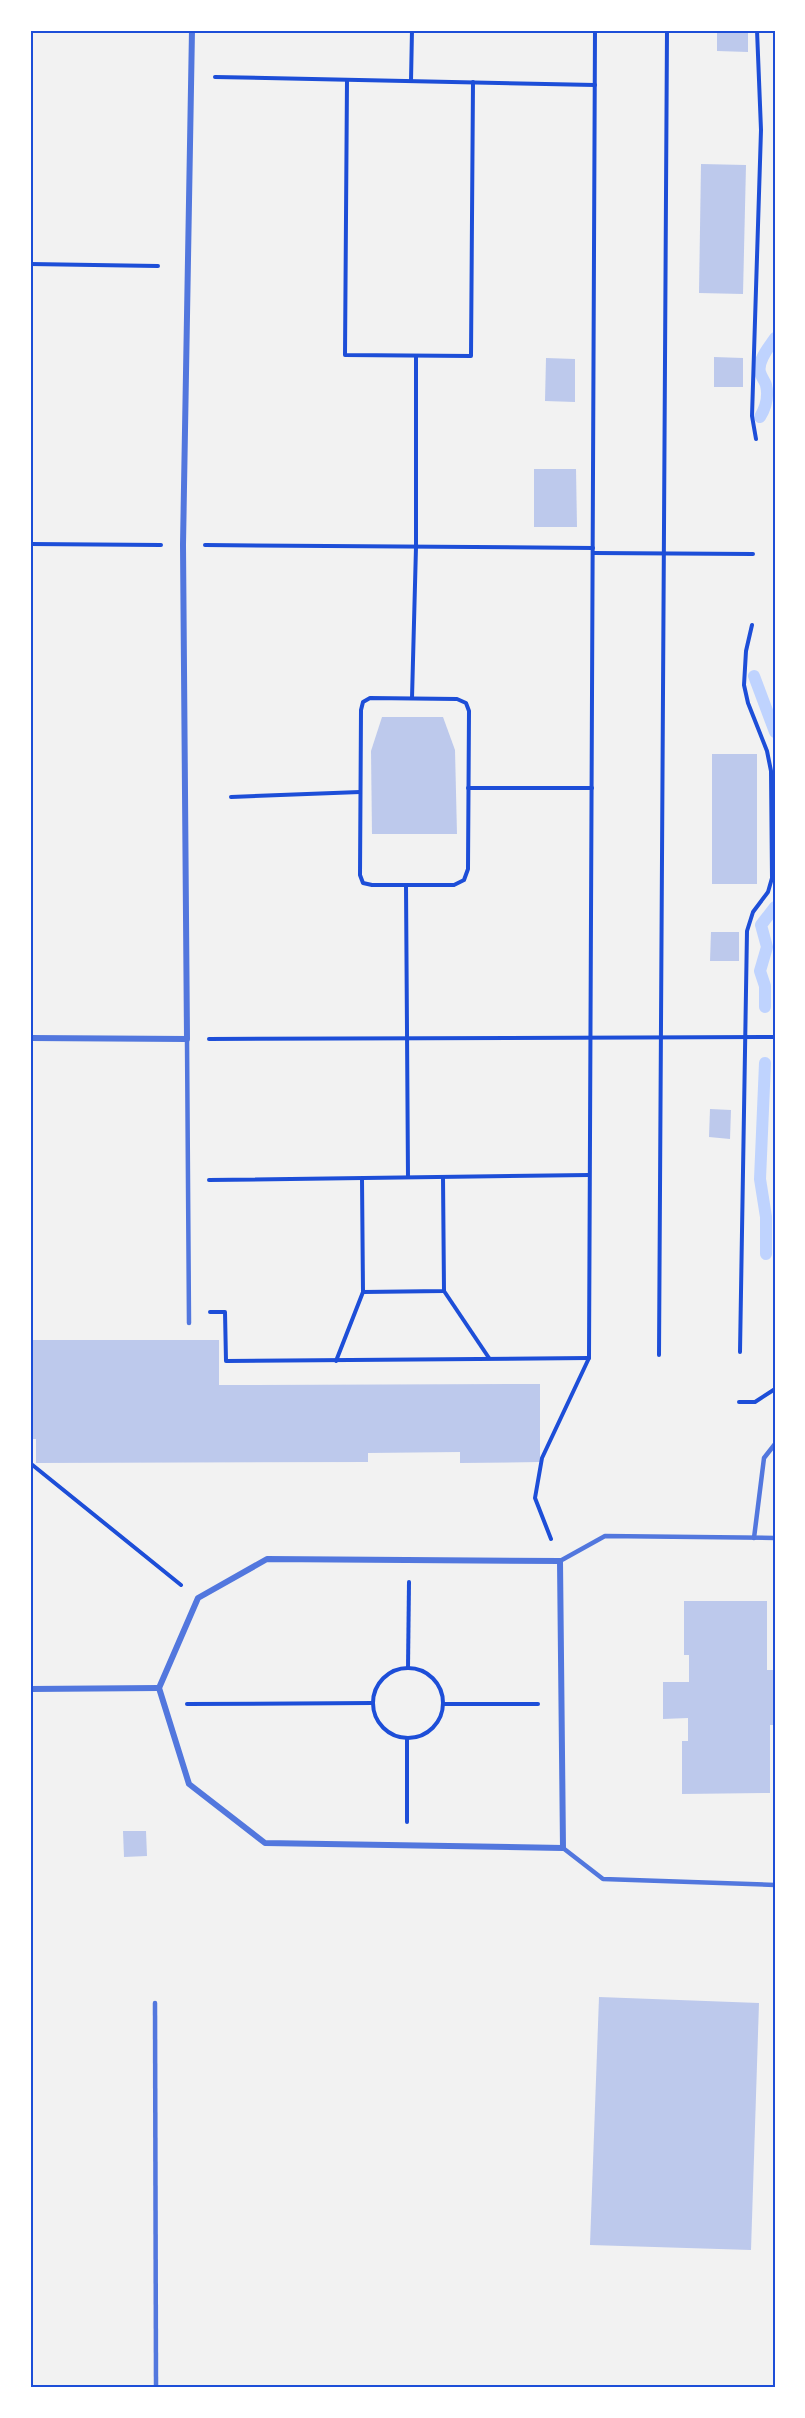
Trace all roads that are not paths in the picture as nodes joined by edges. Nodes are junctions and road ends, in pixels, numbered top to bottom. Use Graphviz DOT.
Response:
graph roads {
  1 [pos="192,30"];
  2 [pos="30,1038"];
  3 [pos="187,1039"];
  4 [pos="189,1323"];
  5 [pos="775,1444"];
  6 [pos="754,1538"];
  7 [pos="775,1538"];
  8 [pos="560,1561"];
  9 [pos="159,1688"];
  10 [pos="30,1689"];
  11 [pos="563,1848"];
  12 [pos="775,1885"];
  13 [pos="155,2003"];
  14 [pos="156,2388"];
  1 -- 3 [label="street"];
  2 -- 3 [label="street"];
  3 -- 4 [label="lane"];
  5 -- 6 [label="lane"];
  6 -- 7 [label="lane"];
  6 -- 8 [label="lane"];
  8 -- 9 [label="street"];
  8 -- 11 [label="street"];
  9 -- 10 [label="street"];
  9 -- 11 [label="street"];
  11 -- 12 [label="lane"];
  13 -- 14 [label="lane"];
}
